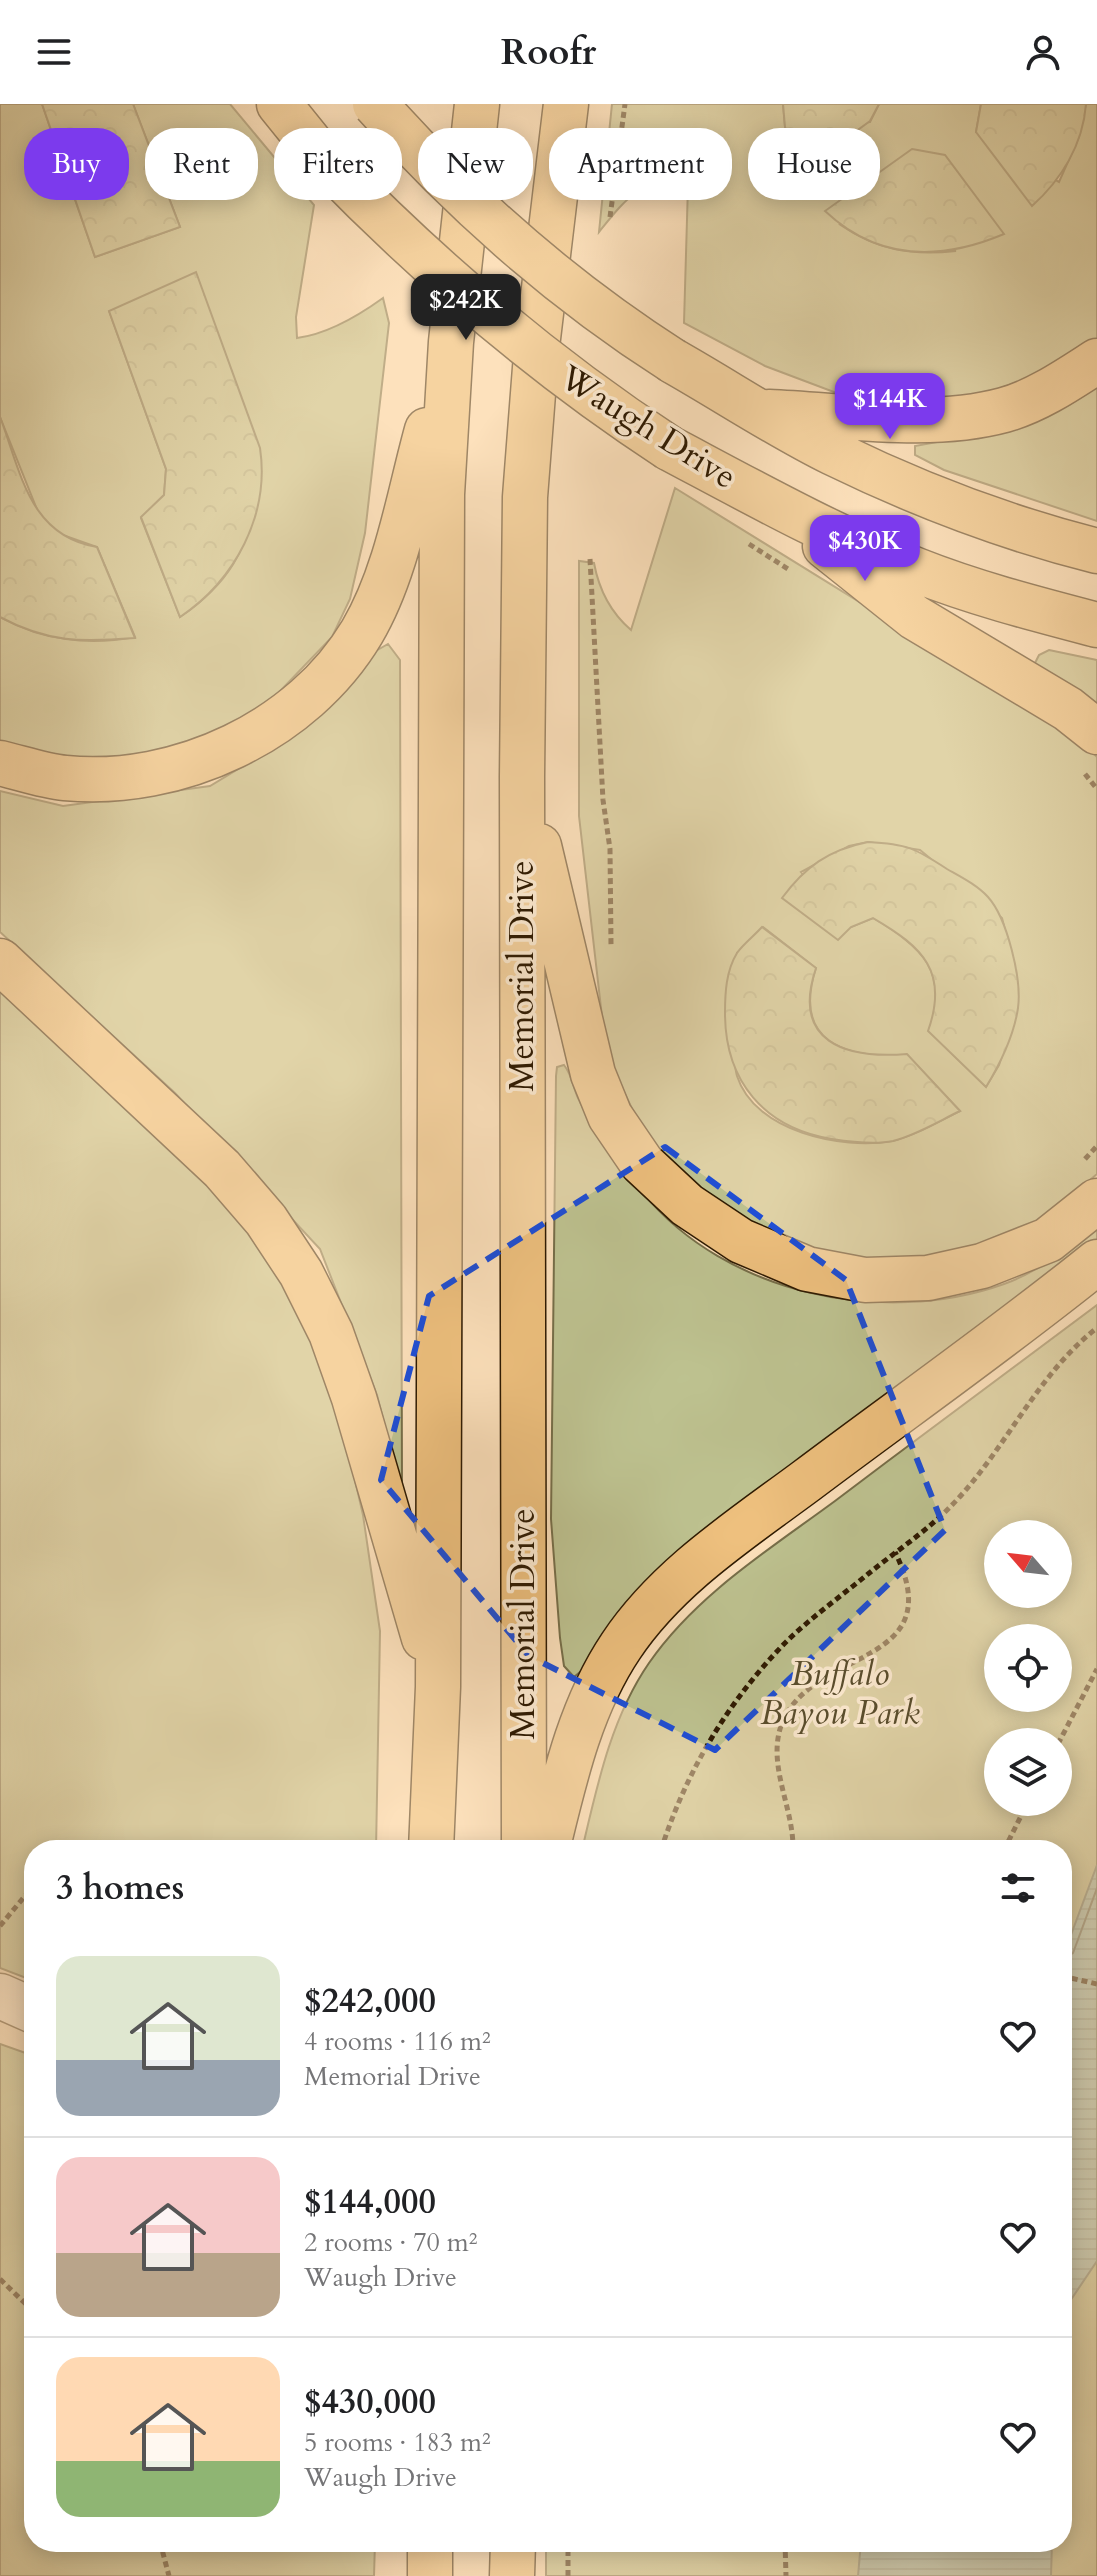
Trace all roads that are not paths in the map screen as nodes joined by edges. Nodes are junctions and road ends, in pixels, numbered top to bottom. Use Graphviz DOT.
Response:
graph roads {
  1 [pos="279,104"];
  2 [pos="375,104"];
  3 [pos="477,104"];
  4 [pos="566,104"];
  5 [pos="451,342"];
  6 [pos="1097,361"];
  7 [pos="761,412"];
  8 [pos="767,500"];
  9 [pos="1097,551"];
  10 [pos="1097,625"];
  11 [pos="1097,732"];
  12 [pos="0,763"];
  13 [pos="522,777"];
  14 [pos="0,961"];
  15 [pos="1089,1183"];
  16 [pos="1097,1262"];
  17 [pos="438,1687"];
  18 [pos="431,1840"];
  19 [pos="524,1840"];
  20 [pos="550,1840"];
  21 [pos="0,1996"];
  22 [pos="24,2007"];
  23 [pos="430,2552"];
  24 [pos="513,2552"];
  25 [pos="430,2576"];
  26 [pos="512,2576"];
  1 -- 8 [label="main road, Waugh Drive, bridge"];
  2 -- 7 [label="main road, Waugh Drive, bridge"];
  3 -- 5 [label="main road"];
  4 -- 13 [label="main road, Memorial Drive"];
  5 -- 12 [label="main road"];
  5 -- 17 [label="main road"];
  6 -- 7 [label="main road"];
  7 -- 9 [label="main road, Waugh Drive"];
  8 -- 10 [label="main road, Waugh Drive"];
  8 -- 11 [label="main road"];
  13 -- 15 [label="main road"];
  13 -- 19 [label="main road, Memorial Drive"];
  14 -- 17 [label="main road"];
  16 -- 20 [label="main road"];
  17 -- 18 [label="main road"];
  21 -- 22 [label="street"];
  23 -- 25 [label="main road"];
  24 -- 26 [label="main road"];
}
